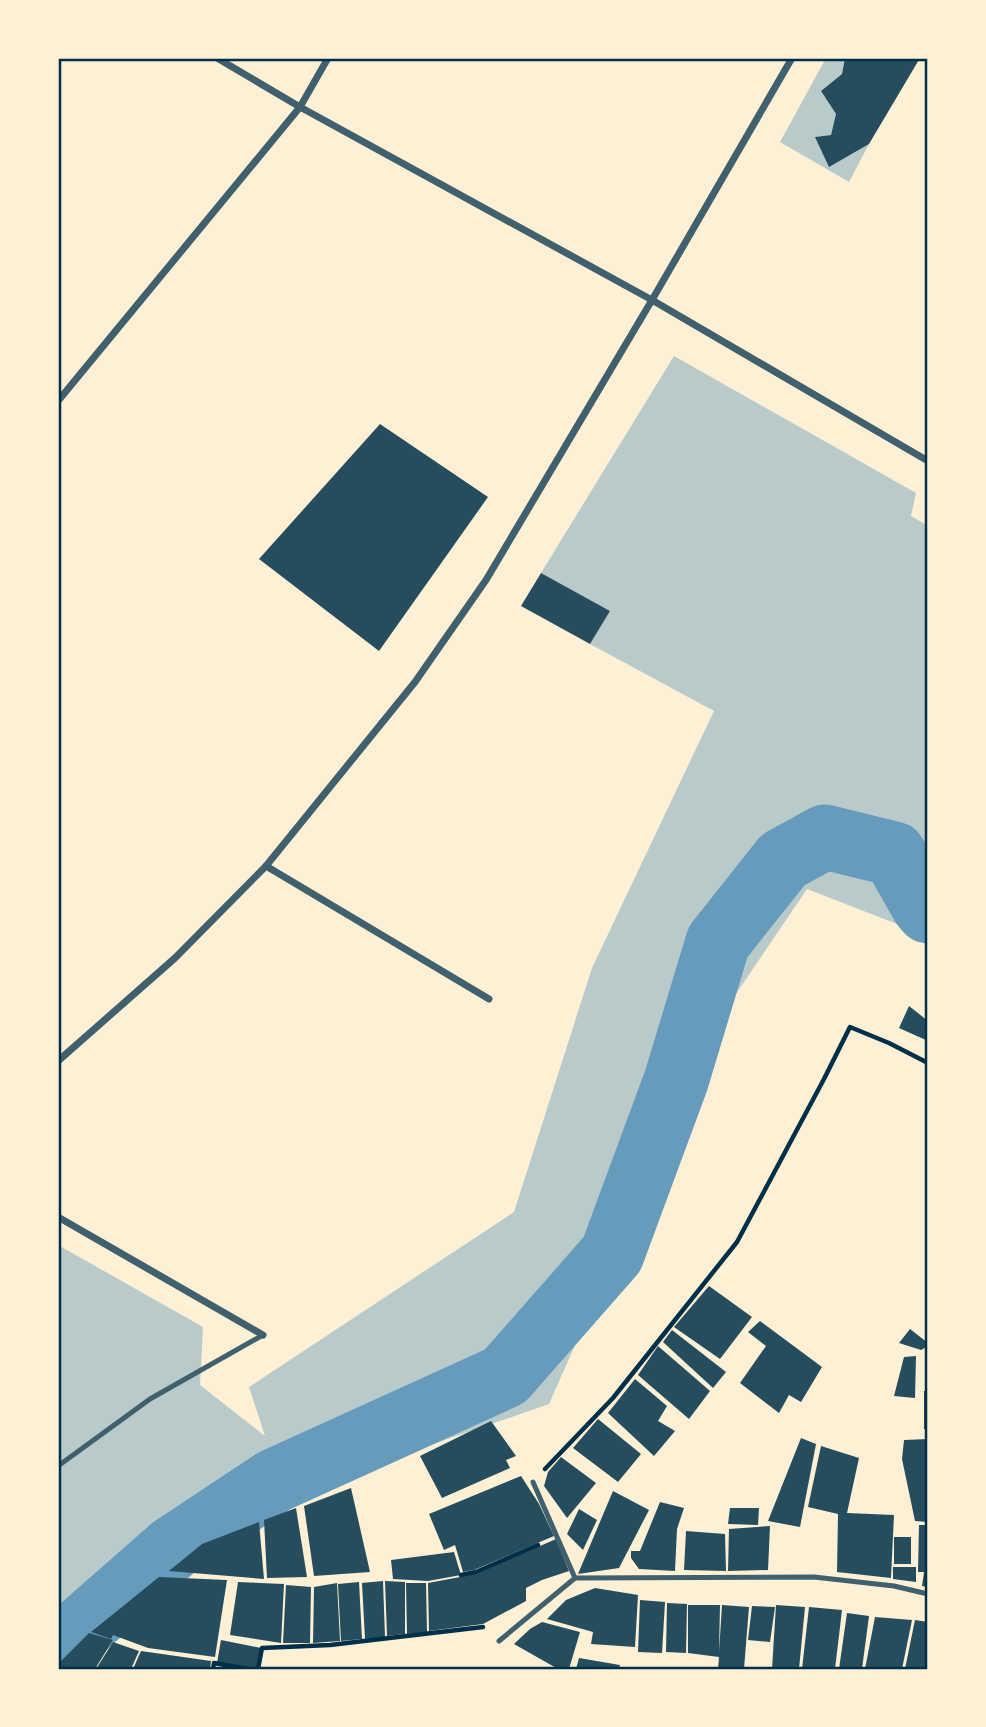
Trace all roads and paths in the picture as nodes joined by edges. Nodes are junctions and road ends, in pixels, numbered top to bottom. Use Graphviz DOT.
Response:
graph roads {
  1 [pos="217,58"];
  2 [pos="328,58"];
  3 [pos="792,58"];
  4 [pos="300,107"];
  5 [pos="652,300"];
  6 [pos="58,401"];
  7 [pos="928,461"];
  8 [pos="266,866"];
  9 [pos="489,999"];
  10 [pos="58,1061"];
  11 [pos="928,1063"];
  12 [pos="58,1216"];
  13 [pos="263,1335"];
  14 [pos="58,1466"];
  15 [pos="533,1482"];
  16 [pos="542,1543"];
  17 [pos="461,1575"];
  18 [pos="575,1578"];
  19 [pos="928,1594"];
  20 [pos="487,1627"];
  21 [pos="499,1641"];
  22 [pos="213,1669"];
  23 [pos="248,1669"];
  24 [pos="258,1669"];
  1 -- 4 [label="street"];
  2 -- 4 [label="street"];
  3 -- 5 [label="street"];
  4 -- 5 [label="street"];
  4 -- 6 [label="street"];
  5 -- 7 [label="street"];
  5 -- 8 [label="street"];
  8 -- 9 [label="street"];
  8 -- 10 [label="street"];
  11 -- 15 [label="path"];
  12 -- 13 [label="street"];
  13 -- 14 [label="lane"];
  15 -- 18 [label="lane"];
  16 -- 17 [label="path"];
  18 -- 19 [label="lane"];
  18 -- 21 [label="lane"];
  20 -- 24 [label="path"];
  22 -- 23 [label="path"];
}
